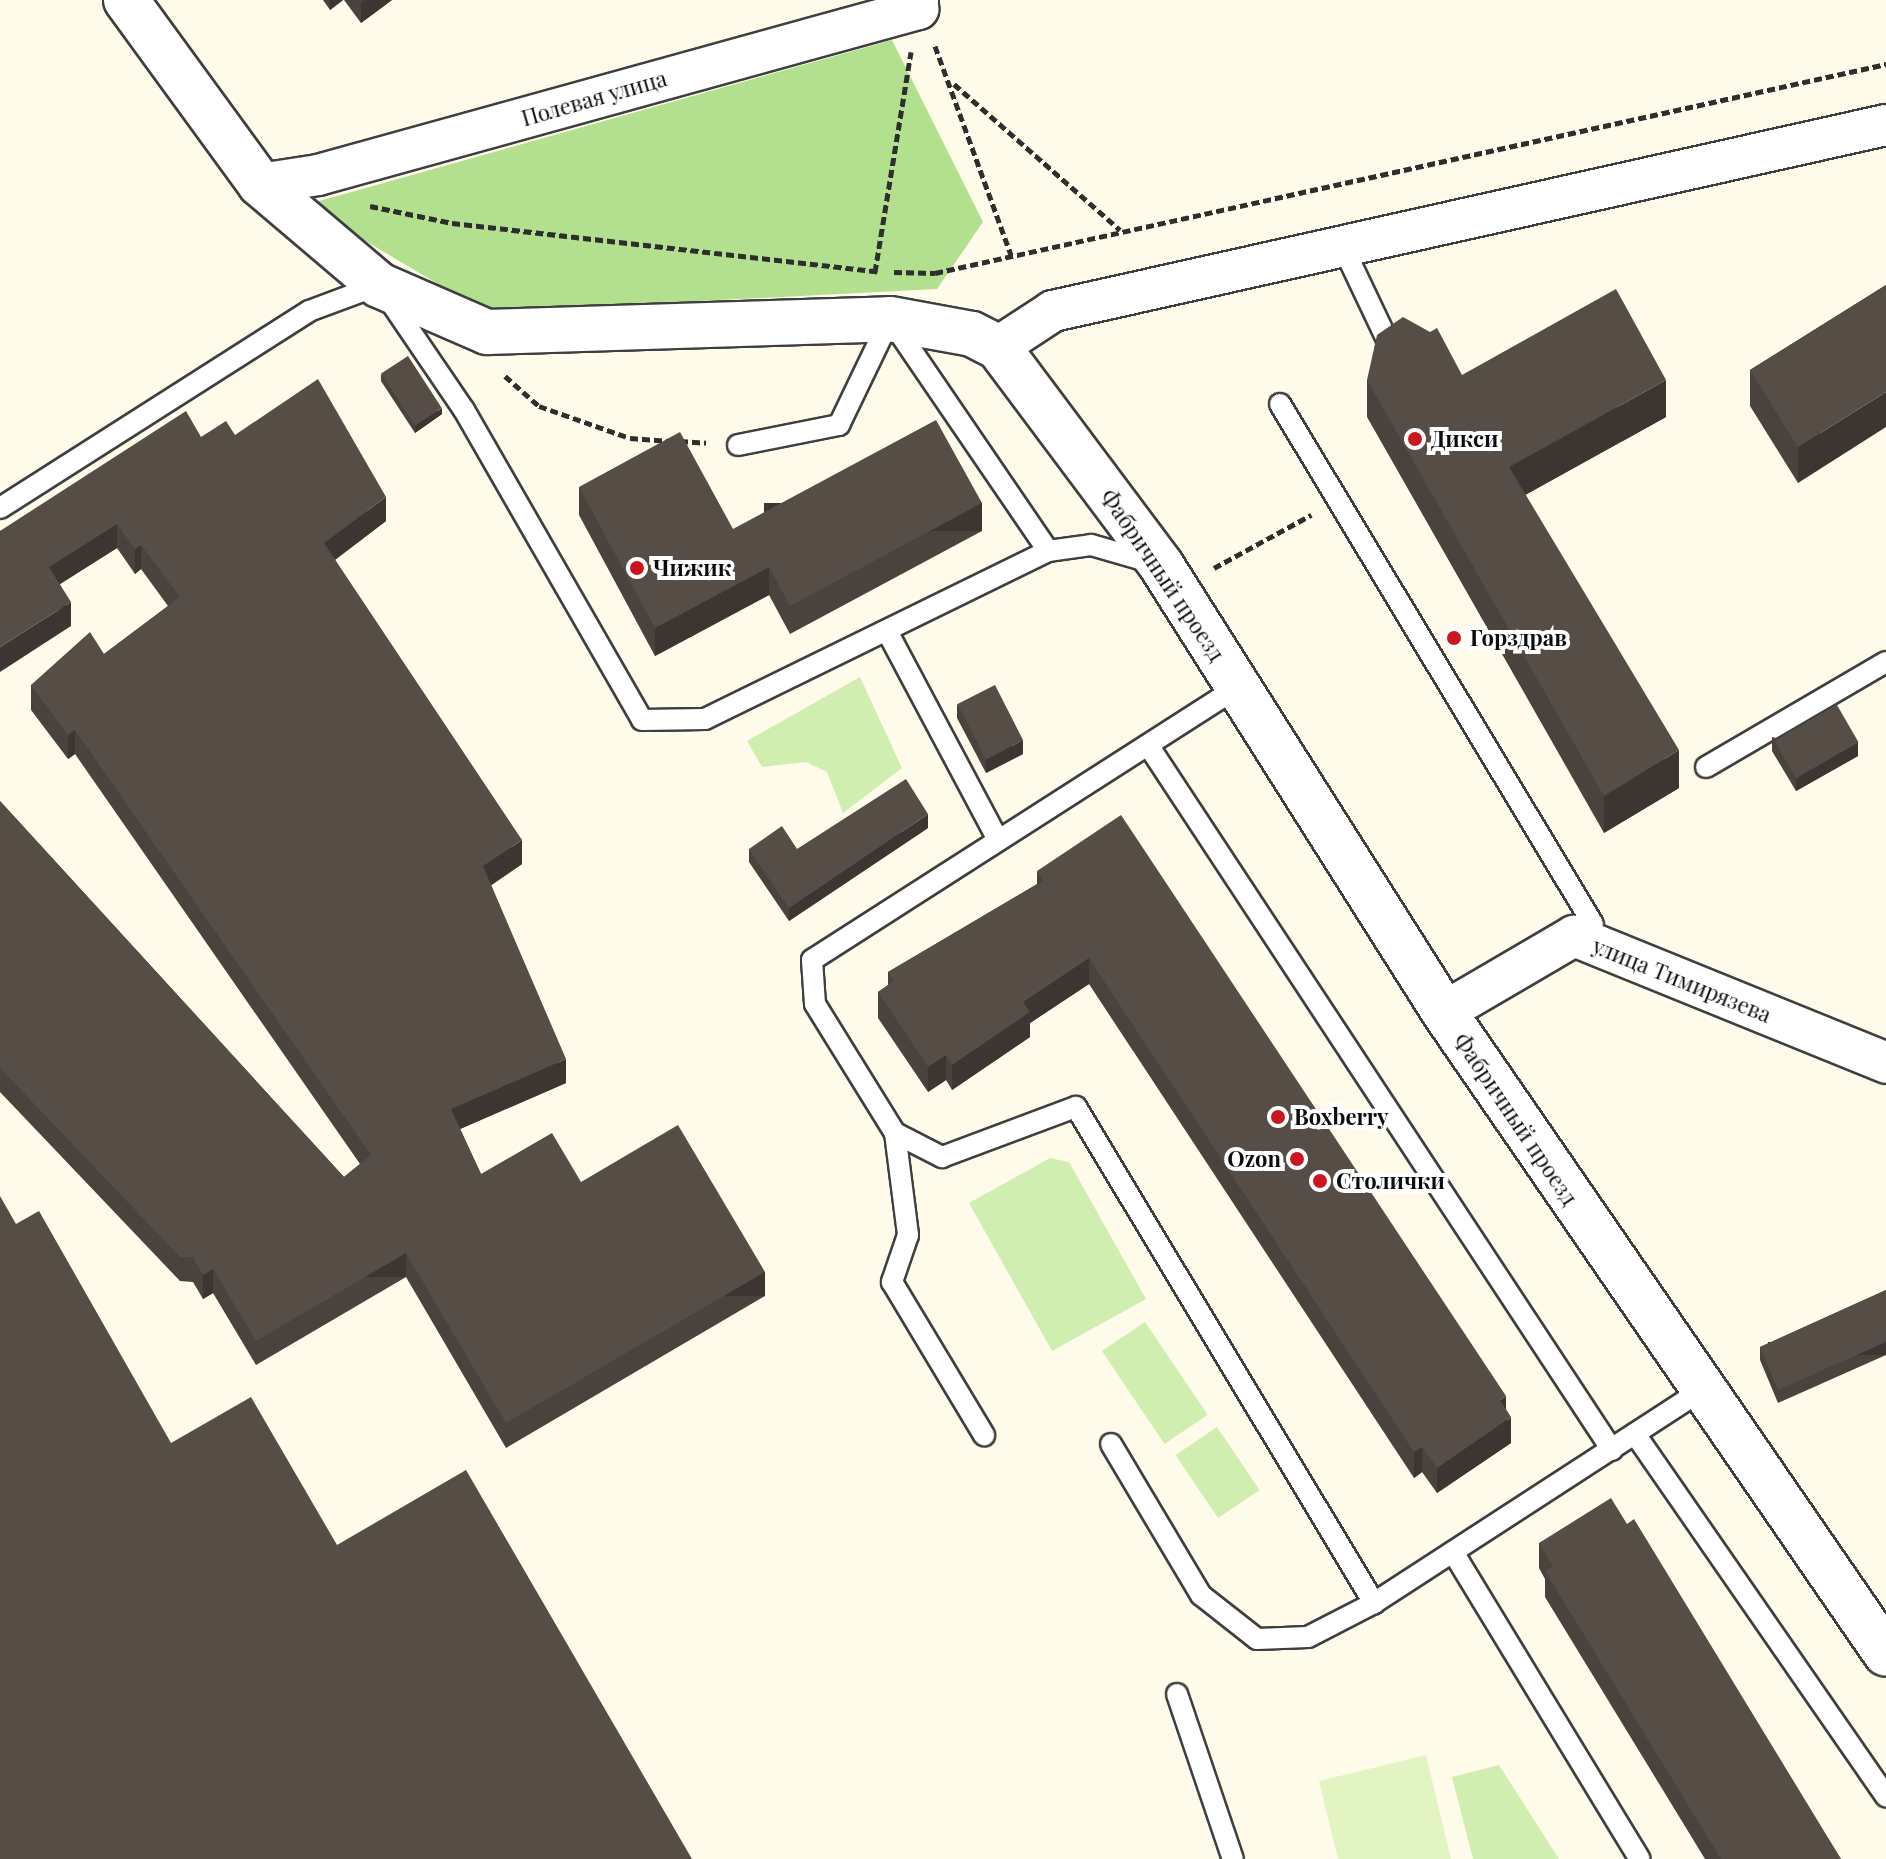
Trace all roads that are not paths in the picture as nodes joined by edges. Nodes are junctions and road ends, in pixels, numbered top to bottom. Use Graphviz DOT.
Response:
graph roads {
  1 [pos="126,0"];
  2 [pos="918,5"];
  3 [pos="1886,125"];
  4 [pos="260,184"];
  5 [pos="1343,247"];
  6 [pos="379,285"];
  7 [pos="890,319"];
  8 [pos="1389,344"];
  9 [pos="998,347"];
  10 [pos="1280,404"];
  11 [pos="738,445"];
  12 [pos="0,508"];
  13 [pos="1048,551"];
  14 [pos="1180,570"];
  15 [pos="888,633"];
  16 [pos="1886,662"];
  17 [pos="1238,687"];
  18 [pos="1148,745"];
  19 [pos="1706,767"];
  20 [pos="998,840"];
  21 [pos="1593,924"];
  22 [pos="1444,1012"];
  23 [pos="1886,1063"];
  24 [pos="895,1133"];
  25 [pos="1701,1391"];
  26 [pos="1635,1434"];
  27 [pos="984,1435"];
  28 [pos="1111,1444"];
  29 [pos="1612,1450"];
  30 [pos="1453,1552"];
  31 [pos="1374,1603"];
  32 [pos="1886,1654"];
  33 [pos="1177,1694"];
  34 [pos="1886,1797"];
  35 [pos="1233,1859"];
  36 [pos="1640,1859"];
  1 -- 4 [label="street"];
  2 -- 4 [label="street, Полевая улица"];
  3 -- 5 [label="street"];
  4 -- 6 [label="street"];
  5 -- 8 [label="lane"];
  5 -- 9 [label="street"];
  6 -- 7 [label="street"];
  6 -- 12 [label="lane"];
  6 -- 15 [label="lane"];
  7 -- 9 [label="street"];
  7 -- 11 [label="lane"];
  7 -- 13 [label="lane"];
  9 -- 14 [label="street, Фабричный проезд"];
  10 -- 21 [label="lane"];
  13 -- 14 [label="lane"];
  13 -- 15 [label="lane"];
  14 -- 17 [label="street, Фабричный проезд"];
  15 -- 20 [label="lane"];
  16 -- 19 [label="lane"];
  17 -- 18 [label="lane"];
  17 -- 22 [label="street, Фабричный проезд"];
  18 -- 20 [label="lane"];
  18 -- 29 [label="lane"];
  20 -- 24 [label="lane"];
  22 -- 23 [label="street, улица Тимирязева"];
  22 -- 25 [label="street, Фабричный проезд"];
  24 -- 27 [label="lane"];
  24 -- 31 [label="lane"];
  25 -- 26 [label="lane"];
  25 -- 32 [label="street, Фабричный проезд"];
  26 -- 29 [label="lane"];
  26 -- 34 [label="lane"];
  28 -- 31 [label="lane"];
  29 -- 30 [label="lane"];
  30 -- 31 [label="lane"];
  30 -- 36 [label="lane"];
  33 -- 35 [label="lane"];
}
